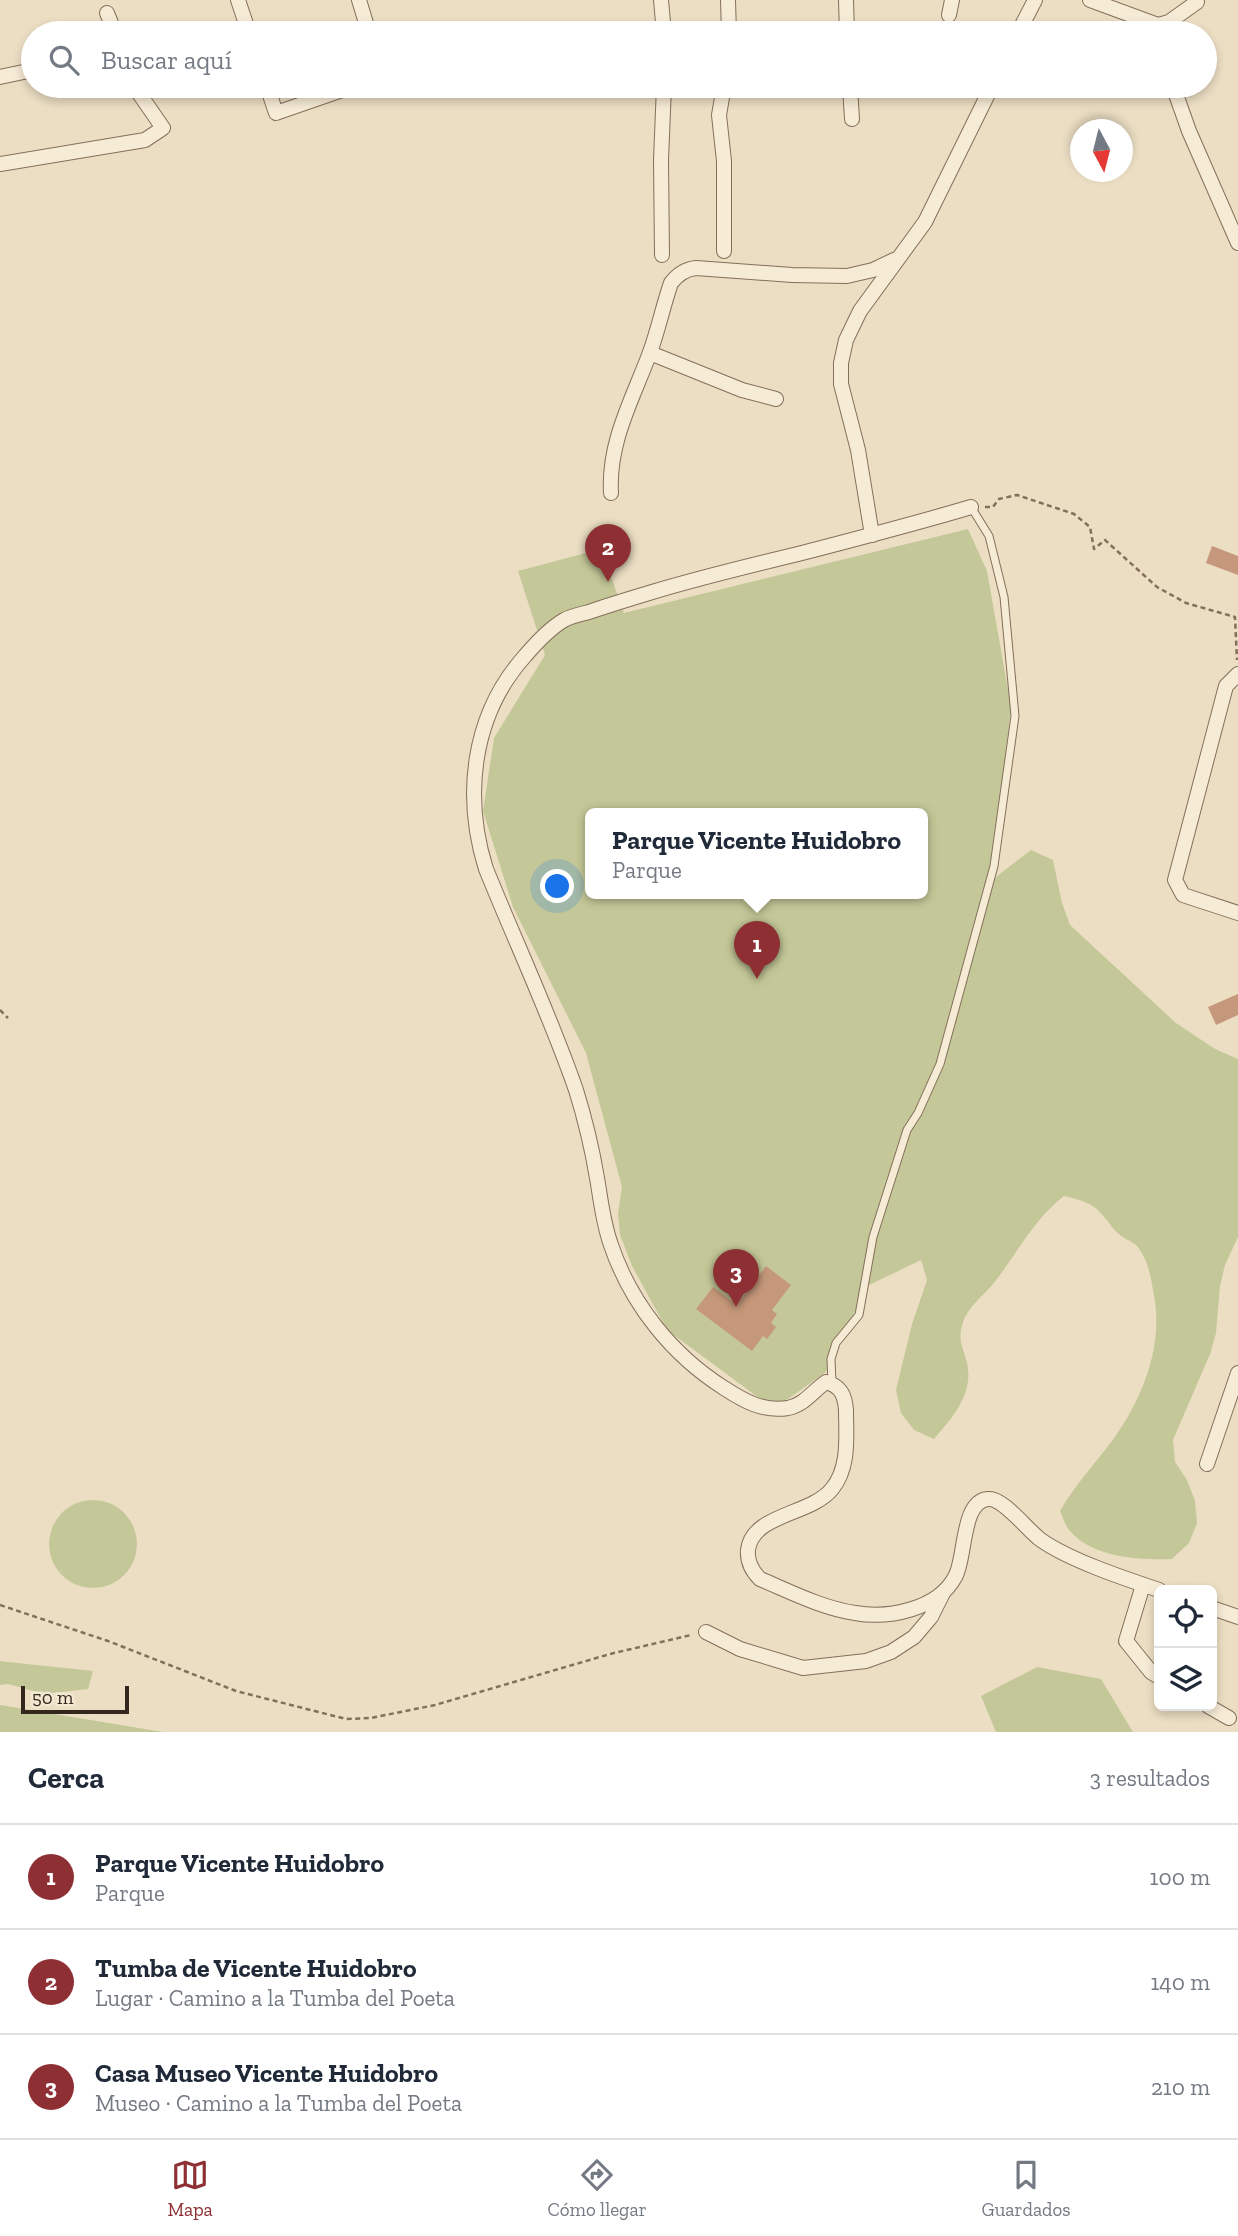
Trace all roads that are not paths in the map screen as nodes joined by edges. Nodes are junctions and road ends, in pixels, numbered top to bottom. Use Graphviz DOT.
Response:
graph roads {
  1 [pos="239,0"];
  2 [pos="359,0"];
  3 [pos="661,0"];
  4 [pos="728,0"];
  5 [pos="846,0"];
  6 [pos="952,0"];
  7 [pos="1035,0"];
  8 [pos="1090,0"];
  9 [pos="1197,2"];
  10 [pos="107,13"];
  11 [pos="949,15"];
  12 [pos="110,21"];
  13 [pos="245,21"];
  14 [pos="365,21"];
  15 [pos="663,21"];
  16 [pos="729,21"];
  17 [pos="847,21"];
  18 [pos="1024,21"];
  19 [pos="1140,21"];
  20 [pos="1170,21"];
  21 [pos="21,73"];
  22 [pos="0,77"];
  23 [pos="142,98"];
  24 [pos="271,98"];
  25 [pos="320,98"];
  26 [pos="664,98"];
  27 [pos="722,98"];
  28 [pos="851,98"];
  29 [pos="986,98"];
  30 [pos="1178,98"];
  31 [pos="852,120"];
  32 [pos="0,164"];
  33 [pos="1238,243"];
  34 [pos="724,251"];
  35 [pos="903,252"];
  36 [pos="662,254"];
  37 [pos="650,353"];
  38 [pos="776,398"];
  39 [pos="611,493"];
  40 [pos="971,507"];
  41 [pos="872,535"];
  42 [pos="1237,674"];
  43 [pos="1238,913"];
  44 [pos="1238,1373"];
  45 [pos="832,1383"];
  46 [pos="1234,1396"];
  47 [pos="1207,1464"];
  48 [pos="1143,1585"];
  49 [pos="1154,1588"];
  50 [pos="943,1593"];
  51 [pos="1217,1610"];
  52 [pos="1238,1617"];
  53 [pos="706,1632"];
  54 [pos="1154,1674"];
  55 [pos="1217,1711"];
  56 [pos="1229,1718"];
  1 -- 13 [label="street"];
  2 -- 14 [label="street"];
  3 -- 15 [label="street"];
  4 -- 16 [label="street"];
  5 -- 17 [label="street"];
  6 -- 11 [label="street"];
  7 -- 18 [label="street"];
  8 -- 19 [label="street"];
  9 -- 20 [label="street"];
  10 -- 12 [label="street"];
  21 -- 22 [label="street"];
  23 -- 32 [label="street"];
  24 -- 25 [label="street"];
  26 -- 36 [label="street"];
  27 -- 34 [label="street"];
  28 -- 31 [label="street"];
  29 -- 35 [label="street"];
  30 -- 33 [label="street"];
  35 -- 37 [label="street"];
  35 -- 41 [label="street"];
  37 -- 38 [label="street"];
  37 -- 39 [label="street"];
  40 -- 41 [label="street"];
  40 -- 45 [label="lane"];
  41 -- 45 [label="street"];
  42 -- 43 [label="street"];
  44 -- 46 [label="street"];
  45 -- 50 [label="street"];
  46 -- 47 [label="street"];
  48 -- 49 [label="street"];
  48 -- 50 [label="street"];
  48 -- 54 [label="street"];
  50 -- 53 [label="street"];
  51 -- 52 [label="street"];
  55 -- 56 [label="street"];
}
